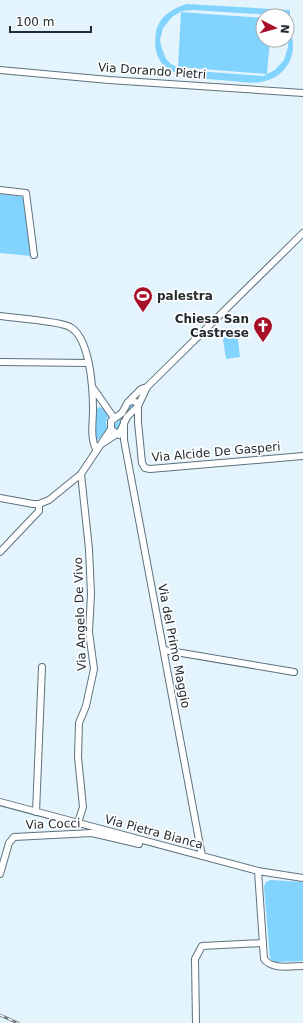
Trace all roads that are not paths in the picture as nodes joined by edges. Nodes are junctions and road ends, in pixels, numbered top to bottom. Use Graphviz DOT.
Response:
graph roads {
  1 [pos="0,70"];
  2 [pos="303,93"];
  3 [pos="0,190"];
  4 [pos="303,233"];
  5 [pos="34,255"];
  6 [pos="0,316"];
  7 [pos="0,362"];
  8 [pos="88,363"];
  9 [pos="91,385"];
  10 [pos="147,387"];
  11 [pos="128,402"];
  12 [pos="102,403"];
  13 [pos="93,406"];
  14 [pos="138,406"];
  15 [pos="114,418"];
  16 [pos="125,419"];
  17 [pos="138,422"];
  18 [pos="111,428"];
  19 [pos="117,434"];
  20 [pos="124,440"];
  21 [pos="98,447"];
  22 [pos="303,456"];
  23 [pos="81,474"];
  24 [pos="0,498"];
  25 [pos="39,504"];
  26 [pos="0,552"];
  27 [pos="164,650"];
  28 [pos="42,667"];
  29 [pos="294,672"];
  30 [pos="0,802"];
  31 [pos="36,812"];
  32 [pos="78,823"];
  33 [pos="156,844"];
  34 [pos="202,856"];
  35 [pos="258,871"];
  36 [pos="0,874"];
  37 [pos="303,878"];
  38 [pos="263,943"];
  39 [pos="303,966"];
  40 [pos="196,1023"];
  1 -- 2 [label="street, Via Dorando Pietri"];
  3 -- 5 [label="street"];
  4 -- 10 [label="street"];
  6 -- 8 [label="street"];
  7 -- 8 [label="street"];
  8 -- 9 [label="street"];
  9 -- 12 [label="street"];
  9 -- 13 [label="street"];
  10 -- 11 [label="street"];
  10 -- 14 [label="street"];
  11 -- 14 [label="street"];
  11 -- 15 [label="street"];
  12 -- 13 [label="street"];
  12 -- 15 [label="street"];
  13 -- 21 [label="street"];
  14 -- 16 [label="street"];
  14 -- 17 [label="street, Via Alcide De Gasperi"];
  15 -- 18 [label="street"];
  16 -- 17 [label="street"];
  16 -- 19 [label="street"];
  16 -- 20 [label="street, Via del Primo Maggio"];
  17 -- 22 [label="street, Via Alcide De Gasperi"];
  18 -- 19 [label="street"];
  18 -- 21 [label="street"];
  19 -- 20 [label="street"];
  19 -- 21 [label="street"];
  20 -- 27 [label="street, Via del Primo Maggio"];
  21 -- 23 [label="street"];
  23 -- 25 [label="street"];
  23 -- 32 [label="street, Via Angelo De Vivo"];
  24 -- 25 [label="street"];
  25 -- 26 [label="street"];
  27 -- 29 [label="street"];
  27 -- 34 [label="street, Via del Primo Maggio"];
  28 -- 31 [label="street"];
  30 -- 31 [label="street, Via Pietra Bianca"];
  31 -- 32 [label="street, Via Pietra Bianca"];
  32 -- 33 [label="street, Via Pietra Bianca"];
  33 -- 34 [label="street, Via Pietra Bianca"];
  33 -- 36 [label="street, Via Cocci"];
  34 -- 35 [label="street, Via Pietra Bianca"];
  35 -- 37 [label="street, Via Pietra Bianca"];
  35 -- 38 [label="street"];
  38 -- 39 [label="street"];
  38 -- 40 [label="street"];
}
